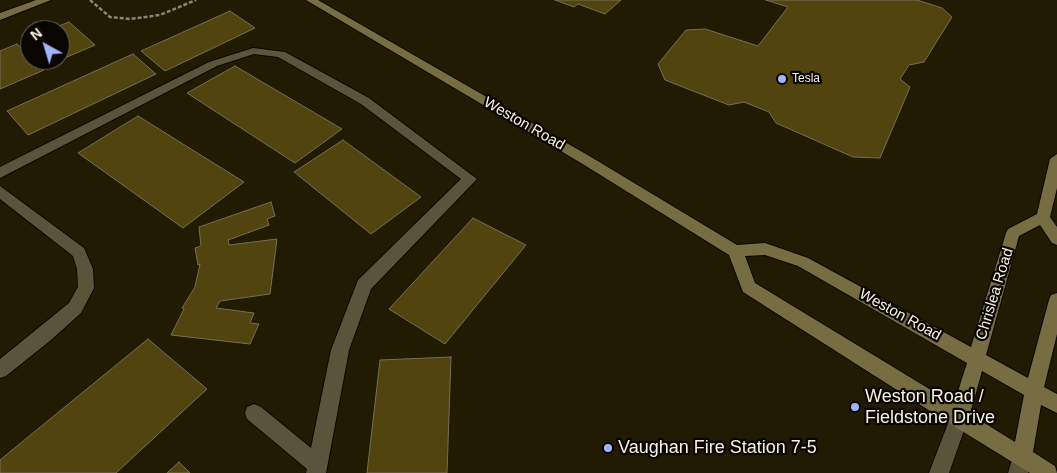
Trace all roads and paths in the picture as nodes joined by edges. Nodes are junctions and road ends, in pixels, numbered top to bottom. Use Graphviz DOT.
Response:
graph roads {
  1 [pos="46,0"];
  2 [pos="90,0"];
  3 [pos="196,0"];
  4 [pos="311,0"];
  5 [pos="0,18"];
  6 [pos="1057,159"];
  7 [pos="0,173"];
  8 [pos="0,191"];
  9 [pos="1043,217"];
  10 [pos="1057,239"];
  11 [pos="735,251"];
  12 [pos="1057,300"];
  13 [pos="976,359"];
  14 [pos="0,370"];
  15 [pos="1034,392"];
  16 [pos="1057,404"];
  17 [pos="254,413"];
  18 [pos="959,419"];
  19 [pos="1020,465"];
  20 [pos="316,469"];
  21 [pos="939,473"];
  22 [pos="1048,473"];
  1 -- 5 [label="main road"];
  2 -- 3 [label="path"];
  4 -- 11 [label="main road, Weston Road"];
  6 -- 9 [label="main road"];
  7 -- 20 [label="street"];
  8 -- 14 [label="street"];
  9 -- 10 [label="main road"];
  9 -- 13 [label="main road, Chrislea Road"];
  11 -- 13 [label="main road, Weston Road"];
  11 -- 18 [label="main road"];
  12 -- 15 [label="main road"];
  13 -- 15 [label="main road, Weston Road"];
  13 -- 18 [label="main road, Chrislea Road"];
  15 -- 16 [label="main road, Weston Road"];
  15 -- 19 [label="main road"];
  17 -- 20 [label="street"];
  18 -- 19 [label="main road"];
  18 -- 21 [label="street"];
  19 -- 22 [label="main road"];
}
